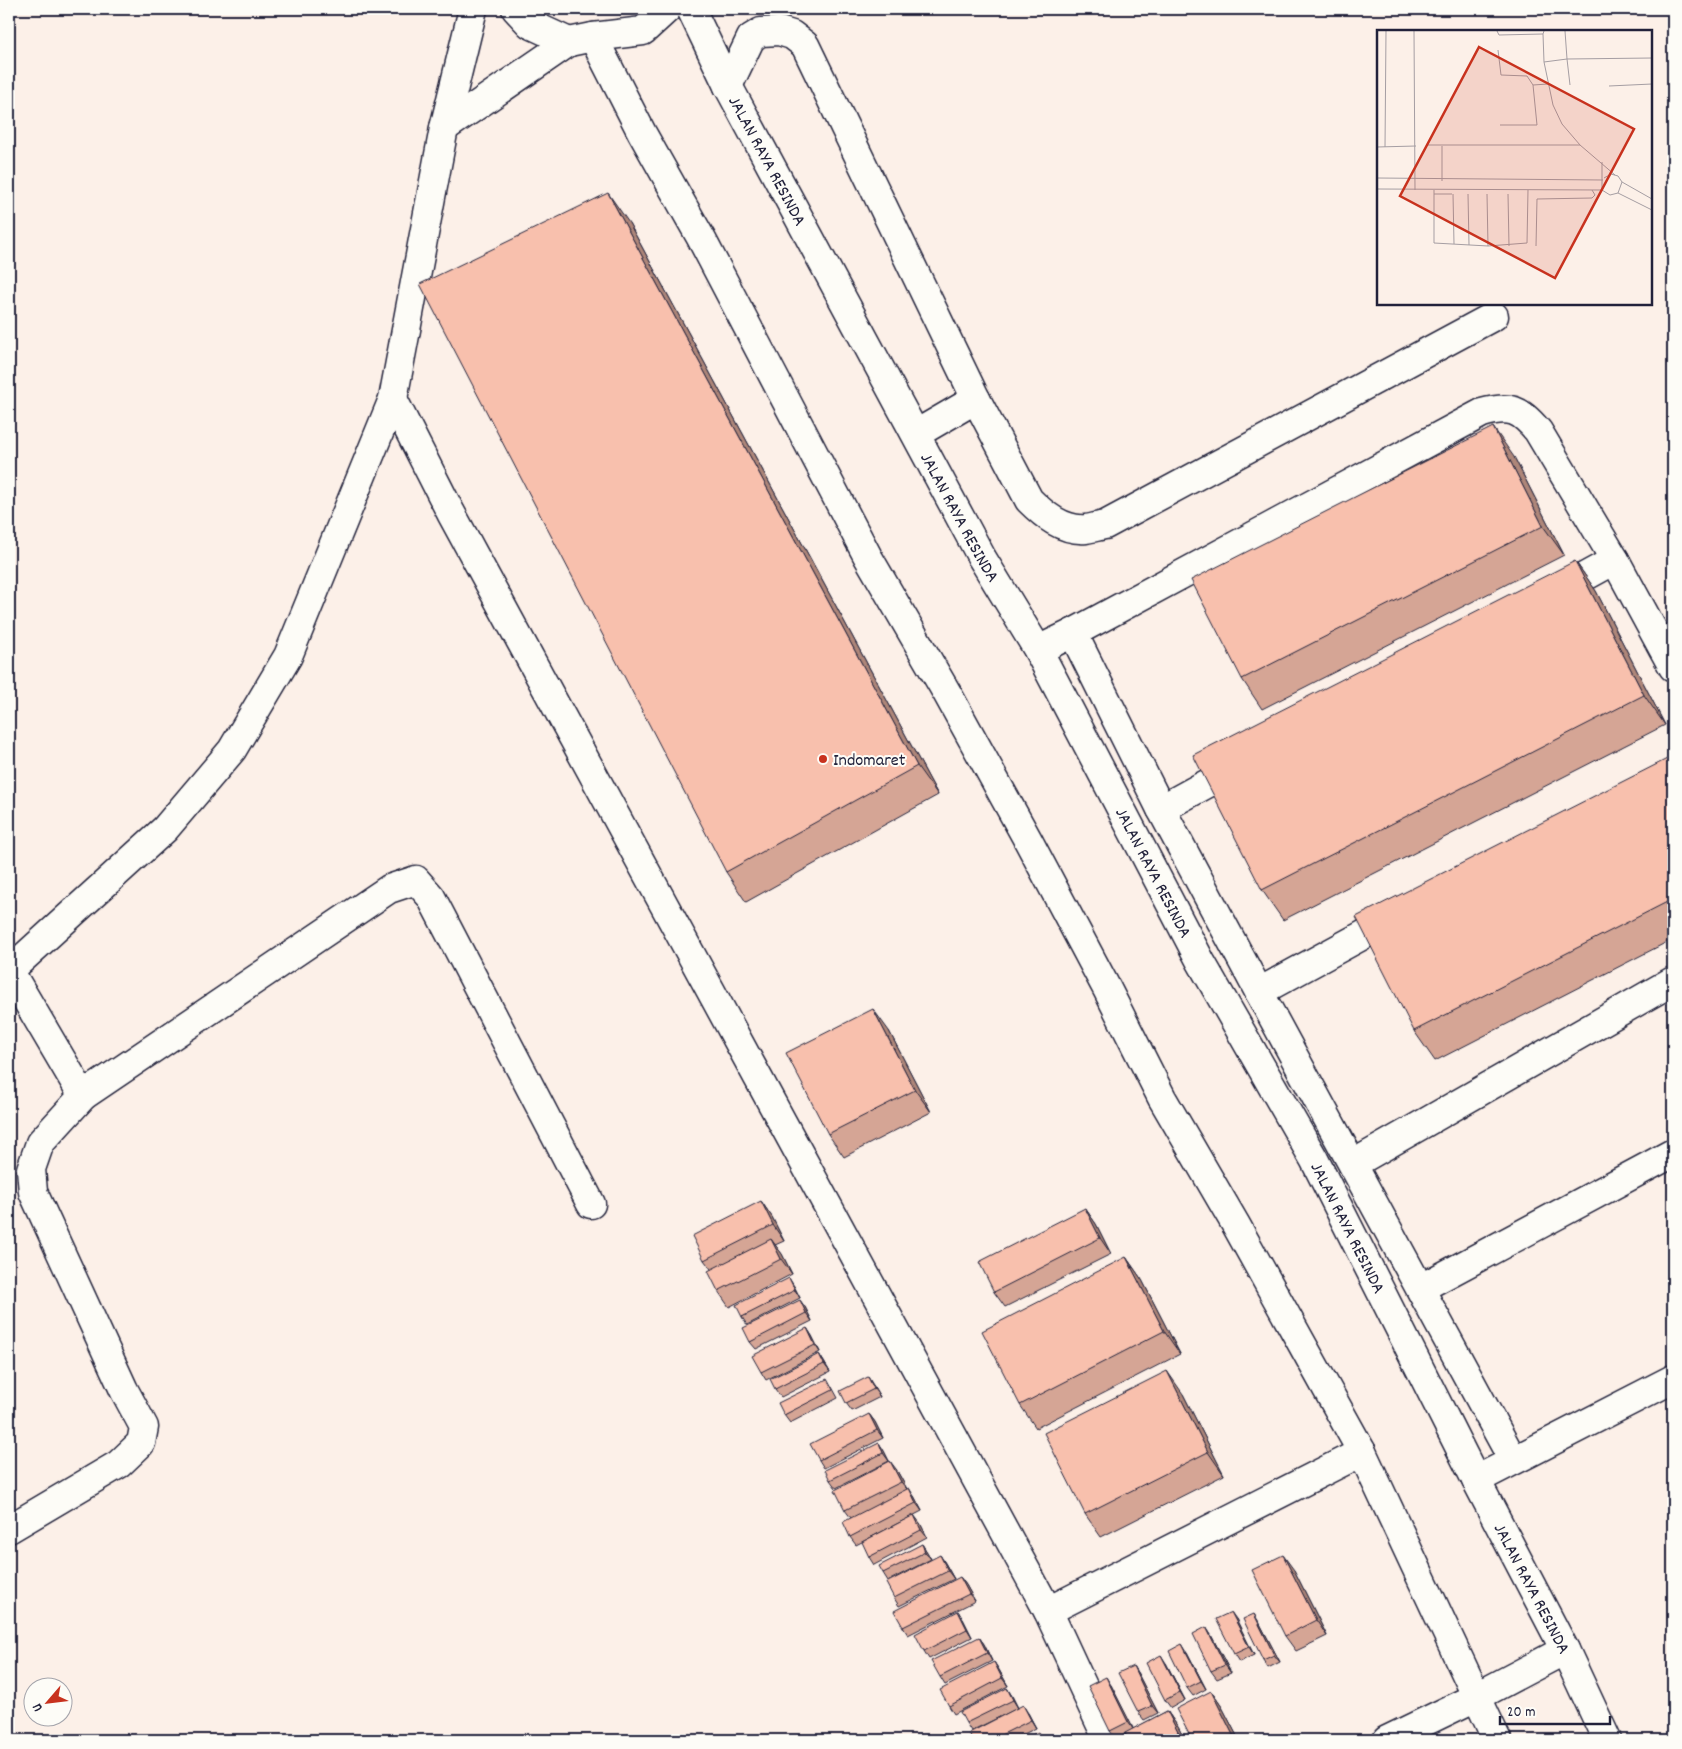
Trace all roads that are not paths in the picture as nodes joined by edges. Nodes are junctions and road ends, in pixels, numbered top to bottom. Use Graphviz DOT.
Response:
graph roads {
  1 [pos="473,9"];
  2 [pos="516,9"];
  3 [pos="667,9"];
  4 [pos="690,9"];
  5 [pos="581,39"];
  6 [pos="728,86"];
  7 [pos="444,128"];
  8 [pos="1494,316"];
  9 [pos="976,398"];
  10 [pos="392,399"];
  11 [pos="916,434"];
  12 [pos="1615,560"];
  13 [pos="1528,608"];
  14 [pos="1074,633"];
  15 [pos="1038,650"];
  16 [pos="1673,667"];
  17 [pos="1266,751"];
  18 [pos="1161,809"];
  19 [pos="1423,902"];
  20 [pos="9,970"];
  21 [pos="1673,981"];
  22 [pos="1259,992"];
  23 [pos="83,1096"];
  24 [pos="1673,1153"];
  25 [pos="1353,1164"];
  26 [pos="591,1204"];
  27 [pos="1421,1288"];
  28 [pos="1673,1379"];
  29 [pos="1362,1452"];
  30 [pos="1513,1460"];
  31 [pos="1476,1480"];
  32 [pos="9,1529"];
  33 [pos="1048,1611"];
  34 [pos="1565,1650"];
  35 [pos="1476,1697"];
  36 [pos="1107,1738"];
  37 [pos="1387,1740"];
  38 [pos="1497,1740"];
  39 [pos="1607,1740"];
  1 -- 7 [label="street"];
  2 -- 5 [label="street"];
  3 -- 5 [label="street"];
  4 -- 6 [label="street, JALAN RAYA RESINDA"];
  5 -- 7 [label="street"];
  5 -- 29 [label="street"];
  6 -- 9 [label="street"];
  6 -- 11 [label="street, JALAN RAYA RESINDA"];
  7 -- 10 [label="street"];
  8 -- 9 [label="street"];
  9 -- 11 [label="street"];
  10 -- 20 [label="street"];
  10 -- 33 [label="street"];
  11 -- 15 [label="street, JALAN RAYA RESINDA"];
  12 -- 13 [label="street"];
  12 -- 14 [label="street"];
  12 -- 16 [label="street"];
  14 -- 15 [label="street"];
  14 -- 18 [label="street"];
  15 -- 31 [label="street, JALAN RAYA RESINDA"];
  17 -- 18 [label="street"];
  18 -- 22 [label="street"];
  19 -- 22 [label="street"];
  20 -- 23 [label="street"];
  21 -- 25 [label="street"];
  22 -- 25 [label="street"];
  23 -- 26 [label="street"];
  23 -- 32 [label="street"];
  24 -- 27 [label="street"];
  25 -- 27 [label="street"];
  27 -- 30 [label="street"];
  28 -- 30 [label="street"];
  29 -- 33 [label="street"];
  29 -- 35 [label="street"];
  30 -- 31 [label="street"];
  31 -- 34 [label="street, JALAN RAYA RESINDA"];
  33 -- 36 [label="street"];
  34 -- 35 [label="street"];
  34 -- 39 [label="street, JALAN RAYA RESINDA"];
  35 -- 37 [label="street"];
  35 -- 38 [label="street"];
}
